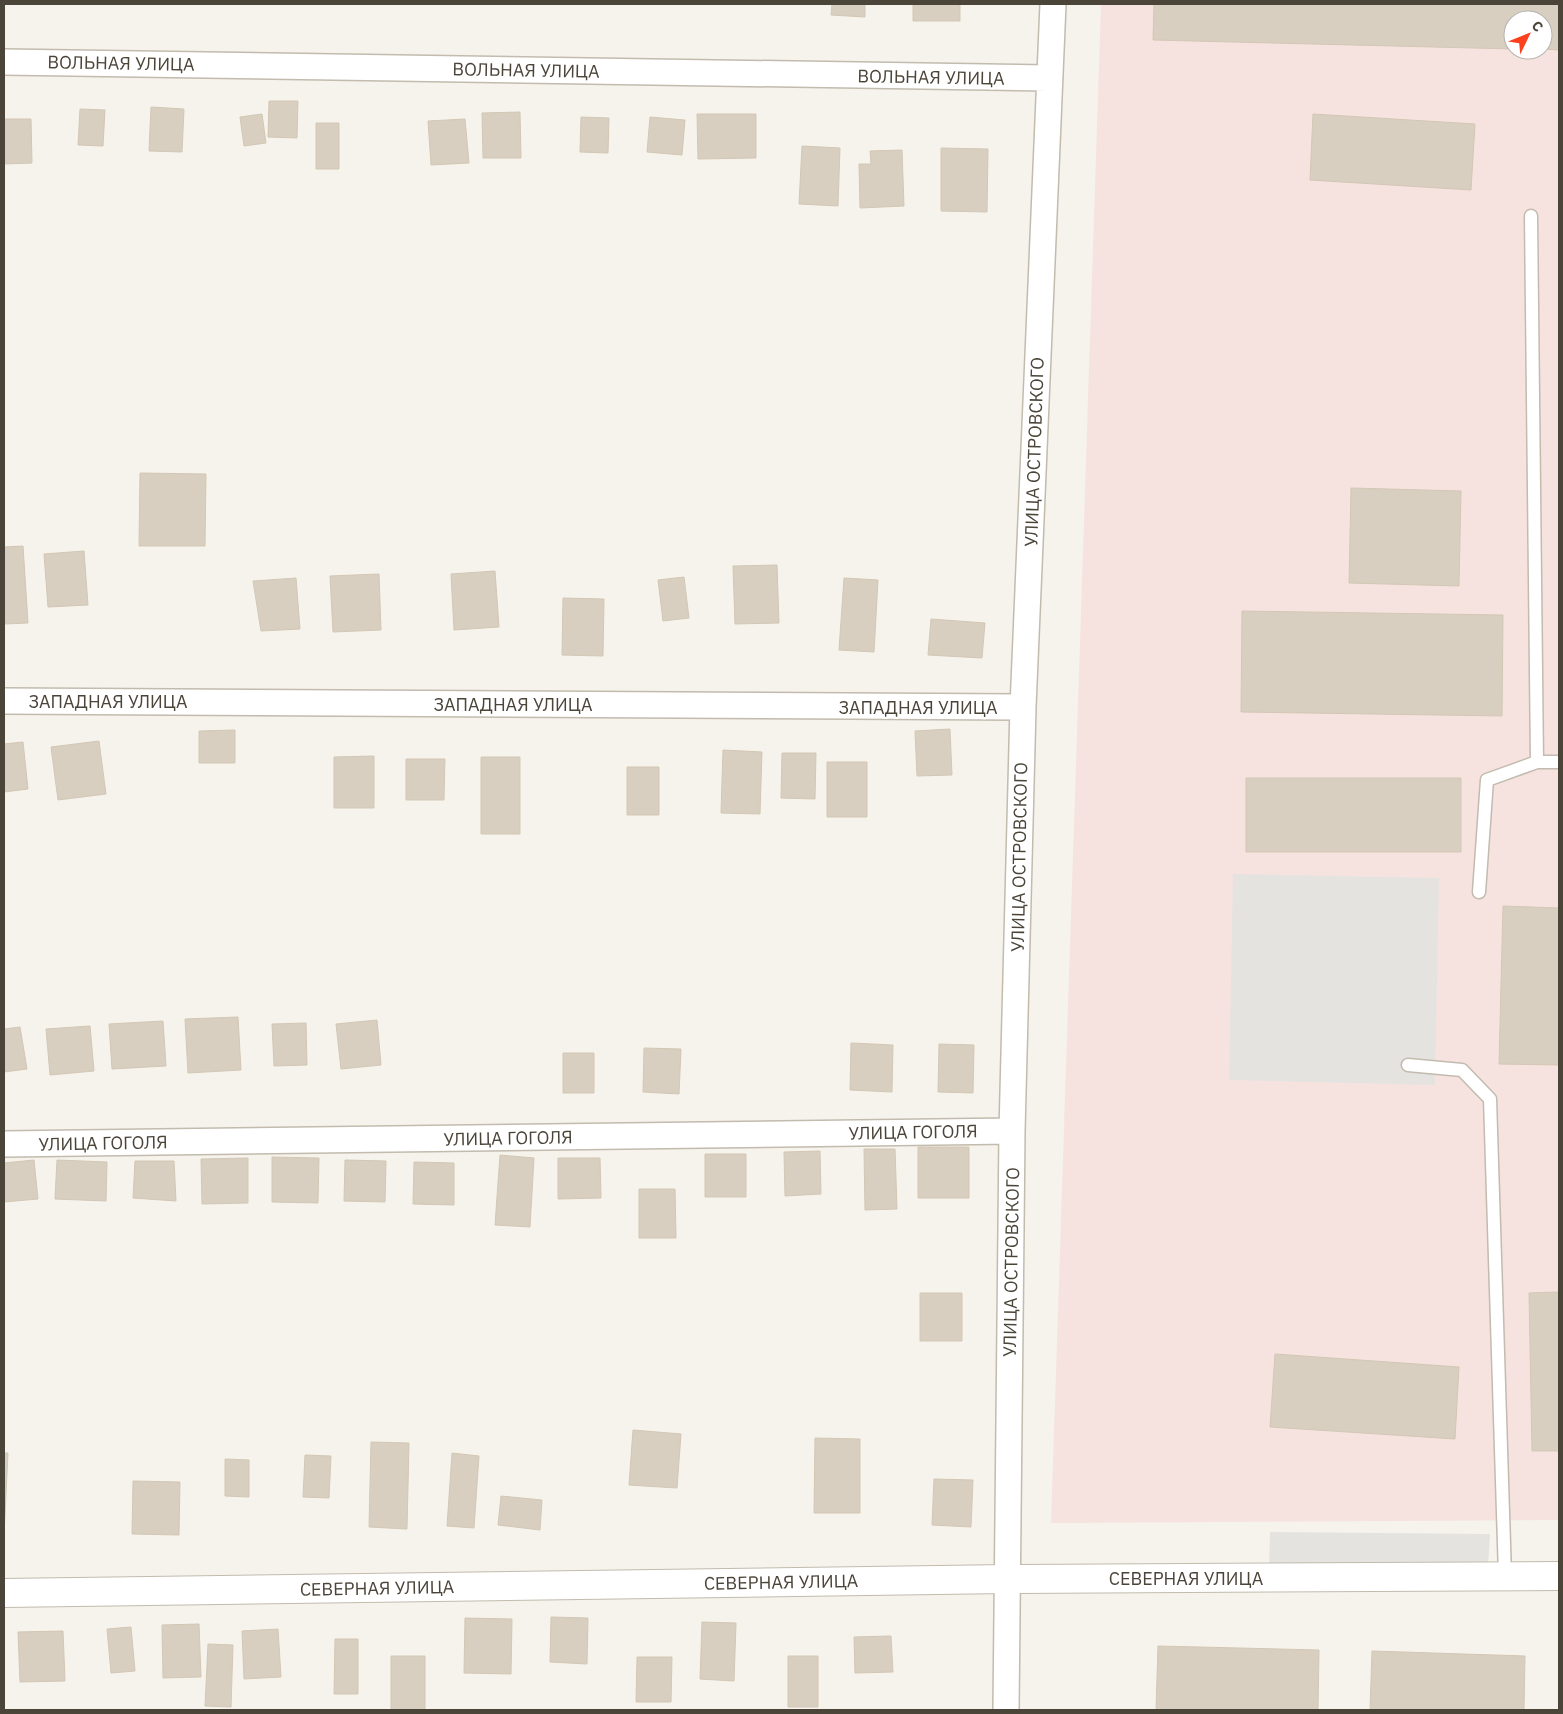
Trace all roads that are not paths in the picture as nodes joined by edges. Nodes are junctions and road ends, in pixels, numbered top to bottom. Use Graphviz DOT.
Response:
graph roads {
  1 [pos="1053,4"];
  2 [pos="4,62"];
  3 [pos="1049,78"];
  4 [pos="1531,216"];
  5 [pos="4,700"];
  6 [pos="1023,707"];
  7 [pos="1537,762"];
  8 [pos="1559,762"];
  9 [pos="1479,892"];
  10 [pos="1408,1065"];
  11 [pos="1012,1131"];
  12 [pos="4,1144"];
  13 [pos="1505,1576"];
  14 [pos="1559,1576"];
  15 [pos="1008,1579"];
  16 [pos="4,1593"];
  17 [pos="1006,1710"];
  1 -- 3 [label="street, УЛИЦА ОСТРОВСКОГО"];
  2 -- 3 [label="street, ВОЛЬНАЯ УЛИЦА"];
  3 -- 6 [label="street, УЛИЦА ОСТРОВСКОГО"];
  4 -- 7 [label="lane"];
  5 -- 6 [label="street, ЗАПАДНАЯ УЛИЦА"];
  6 -- 11 [label="street, УЛИЦА ОСТРОВСКОГО"];
  7 -- 8 [label="lane"];
  7 -- 9 [label="lane"];
  10 -- 13 [label="lane"];
  11 -- 12 [label="street, УЛИЦА ГОГОЛЯ"];
  11 -- 15 [label="street, УЛИЦА ОСТРОВСКОГО"];
  13 -- 14 [label="street, СЕВЕРНАЯ УЛИЦА"];
  13 -- 15 [label="street, СЕВЕРНАЯ УЛИЦА"];
  15 -- 16 [label="street, СЕВЕРНАЯ УЛИЦА"];
  15 -- 17 [label="street, УЛИЦА ОСТРОВСКОГО"];
}
